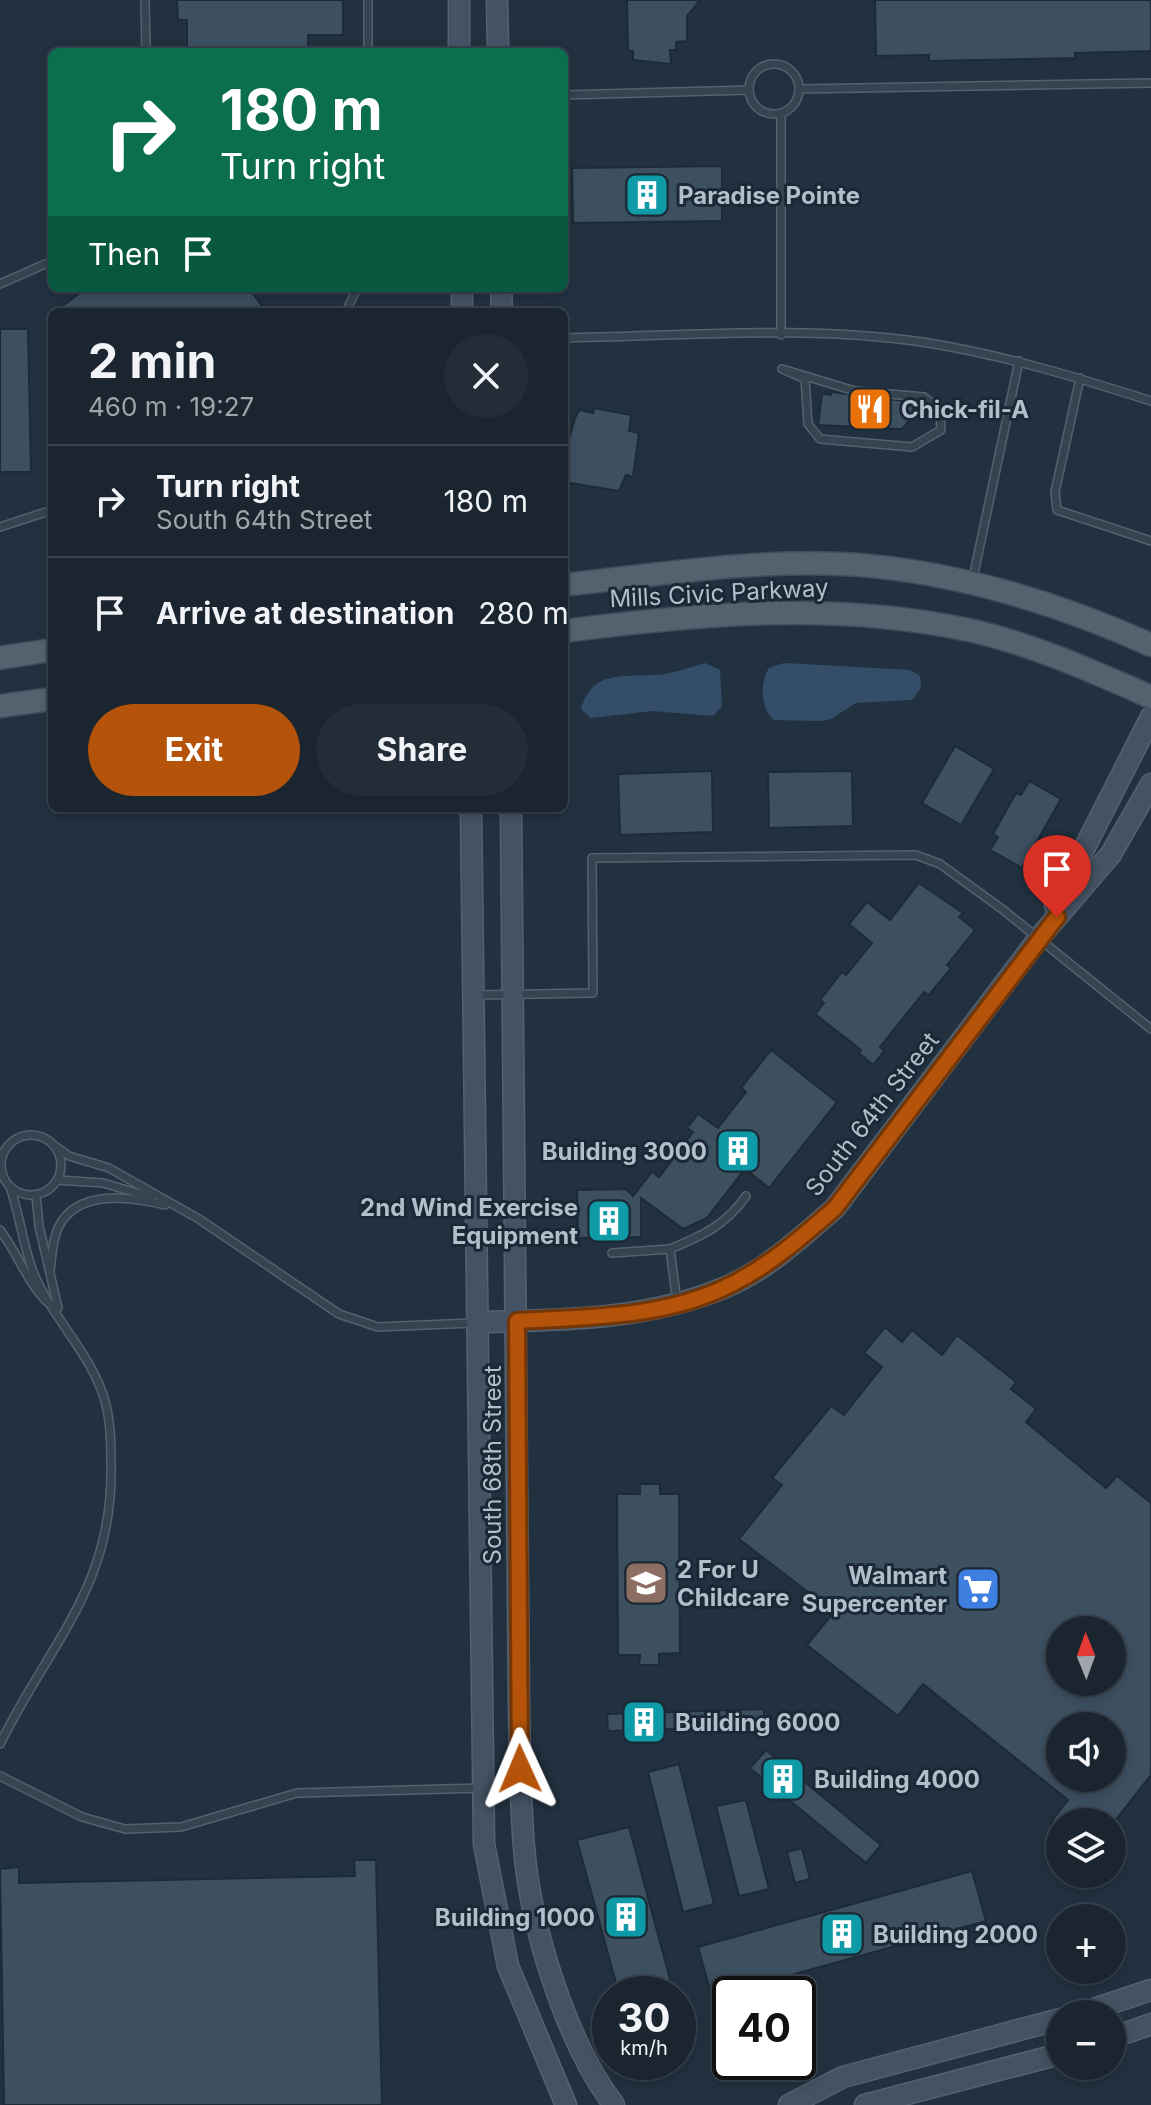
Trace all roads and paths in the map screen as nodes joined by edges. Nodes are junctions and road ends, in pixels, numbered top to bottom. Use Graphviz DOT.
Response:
graph roads {
  1 [pos="145,0"];
  2 [pos="368,0"];
  3 [pos="459,0"];
  4 [pos="497,0"];
  5 [pos="146,48"];
  6 [pos="368,48"];
  7 [pos="459,48"];
  8 [pos="498,48"];
  9 [pos="1151,83"];
  10 [pos="799,89"];
  11 [pos="749,90"];
  12 [pos="568,95"];
  13 [pos="781,113"];
  14 [pos="48,263"];
  15 [pos="0,284"];
  16 [pos="781,335"];
  17 [pos="568,338"];
  18 [pos="1019,361"];
  19 [pos="782,369"];
  20 [pos="1080,378"];
  21 [pos="1151,401"];
  22 [pos="48,511"];
  23 [pos="0,527"];
  24 [pos="1151,541"];
  25 [pos="971,584"];
  26 [pos="568,585"];
  27 [pos="568,631"];
  28 [pos="1151,645"];
  29 [pos="48,651"];
  30 [pos="0,658"];
  31 [pos="1151,697"];
  32 [pos="48,700"];
  33 [pos="0,706"];
  34 [pos="1151,717"];
  35 [pos="1151,784"];
  36 [pos="471,812"];
  37 [pos="511,812"];
  38 [pos="1039,938"];
  39 [pos="513,994"];
  40 [pos="474,995"];
  41 [pos="1151,1029"];
  42 [pos="55,1146"];
  43 [pos="2,1152"];
  44 [pos="1,1171"];
  45 [pos="57,1180"];
  46 [pos="10,1187"];
  47 [pos="36,1195"];
  48 [pos="746,1196"];
  49 [pos="175,1207"];
  50 [pos="0,1230"];
  51 [pos="670,1249"];
  52 [pos="612,1253"];
  53 [pos="50,1271"];
  54 [pos="677,1304"];
  55 [pos="59,1314"];
  56 [pos="517,1321"];
  57 [pos="480,1322"];
  58 [pos="0,1744"];
  59 [pos="0,1776"];
  60 [pos="521,1787"];
  61 [pos="481,1788"];
  62 [pos="1151,1990"];
  63 [pos="1121,2000"];
  64 [pos="1046,2023"];
  65 [pos="1151,2024"];
  66 [pos="1126,2033"];
  67 [pos="1046,2058"];
  68 [pos="566,2105"];
  69 [pos="614,2105"];
  70 [pos="789,2105"];
  71 [pos="865,2105"];
  1 -- 5 [label="lane"];
  2 -- 6 [label="lane"];
  3 -- 7 [label="street"];
  4 -- 8 [label="street"];
  9 -- 10 [label="lane"];
  10 -- 11 [label="lane"];
  10 -- 13 [label="lane"];
  11 -- 12 [label="lane"];
  11 -- 13 [label="lane"];
  13 -- 16 [label="lane"];
  14 -- 15 [label="lane"];
  16 -- 17 [label="lane"];
  16 -- 18 [label="lane"];
  18 -- 20 [label="lane"];
  18 -- 25 [label="lane"];
  19 -- 19 [label="lane"];
  20 -- 21 [label="lane"];
  20 -- 24 [label="lane"];
  22 -- 23 [label="lane"];
  25 -- 26 [label="main road, Mills Civic Parkway"];
  25 -- 28 [label="main road, Mills Civic Parkway"];
  27 -- 31 [label="main road, Mills Civic Parkway"];
  29 -- 30 [label="main road"];
  32 -- 33 [label="main road"];
  34 -- 38 [label="street, South 64th Street"];
  35 -- 38 [label="street, South 64th Street"];
  36 -- 40 [label="street, South 68th Street"];
  37 -- 39 [label="street, South 68th Street"];
  38 -- 39 [label="lane"];
  38 -- 41 [label="lane"];
  38 -- 54 [label="street, South 64th Street"];
  39 -- 40 [label="lane"];
  39 -- 56 [label="street, South 68th Street"];
  40 -- 57 [label="street, South 68th Street"];
  42 -- 43 [label="lane"];
  42 -- 45 [label="lane"];
  42 -- 49 [label="lane"];
  43 -- 44 [label="lane"];
  44 -- 46 [label="lane"];
  45 -- 47 [label="lane"];
  45 -- 49 [label="lane"];
  46 -- 47 [label="lane"];
  46 -- 55 [label="lane"];
  47 -- 53 [label="lane"];
  48 -- 51 [label="lane"];
  49 -- 53 [label="lane"];
  49 -- 57 [label="lane"];
  50 -- 55 [label="lane"];
  51 -- 52 [label="lane"];
  51 -- 54 [label="lane"];
  53 -- 55 [label="lane"];
  54 -- 56 [label="street, South 64th Street"];
  55 -- 58 [label="lane"];
  56 -- 57 [label="street, South 64th Street"];
  56 -- 60 [label="street, South 68th Street"];
  57 -- 61 [label="street, South 68th Street"];
  59 -- 61 [label="lane"];
  60 -- 61 [label="lane"];
  60 -- 69 [label="street, South 68th Street"];
  61 -- 68 [label="street, South 68th Street"];
  62 -- 63 [label="street"];
  64 -- 70 [label="street"];
  65 -- 66 [label="street"];
  67 -- 71 [label="street"];
}
